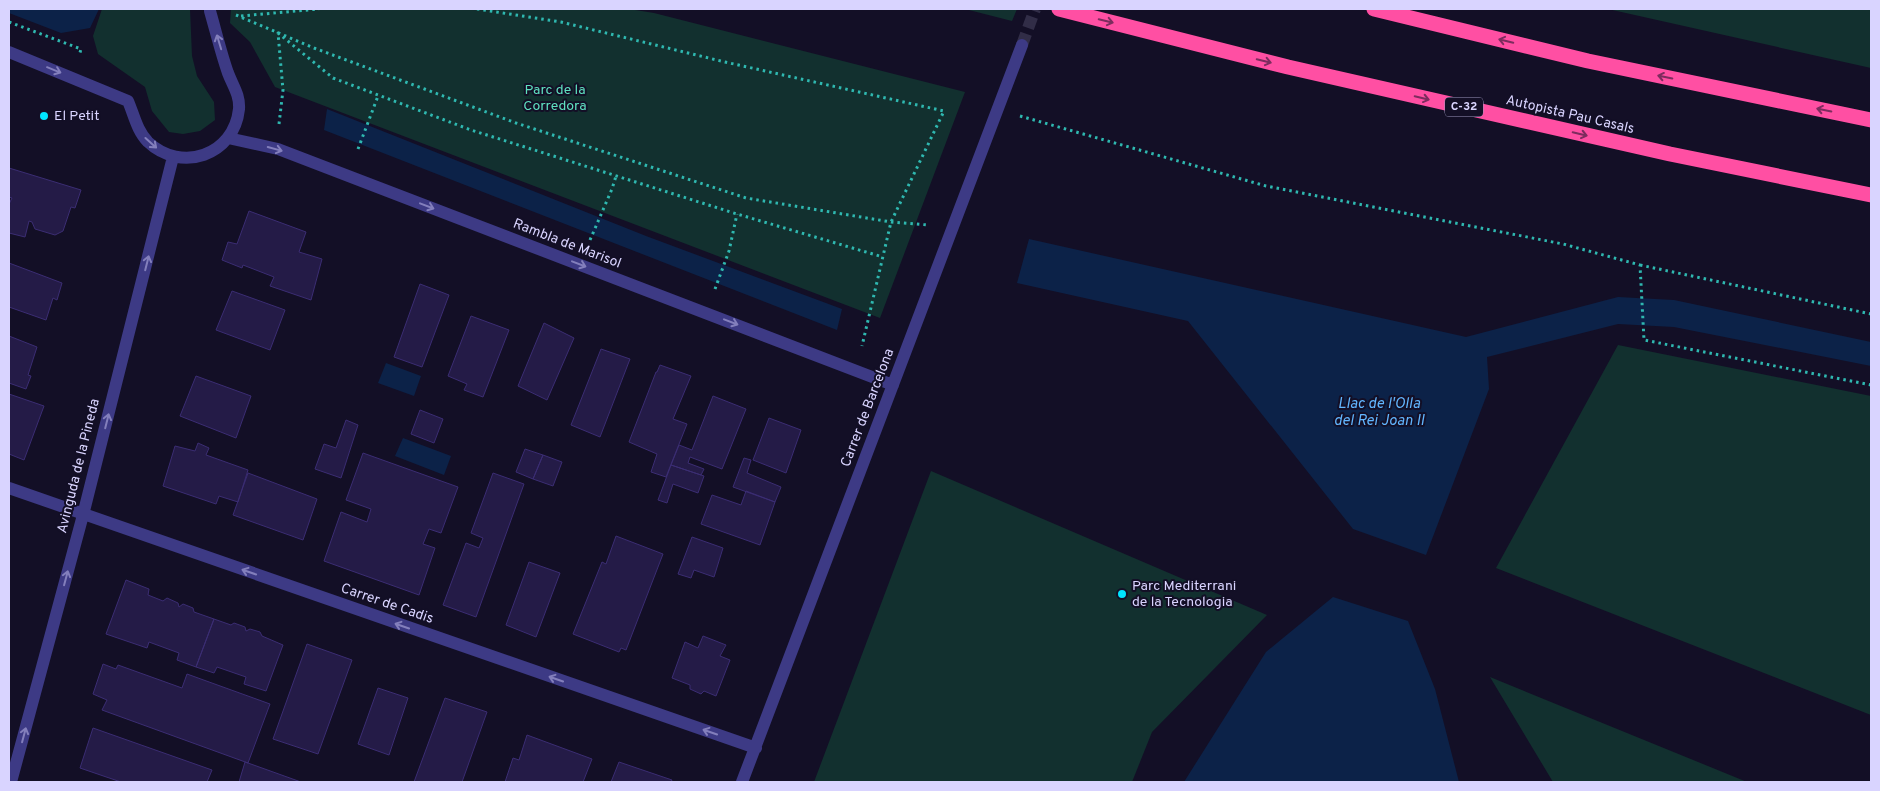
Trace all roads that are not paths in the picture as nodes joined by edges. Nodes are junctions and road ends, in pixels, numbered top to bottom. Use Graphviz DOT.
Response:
graph roads {
  1 [pos="1059,9"];
  2 [pos="1374,9"];
  3 [pos="210,10"];
  4 [pos="1022,45"];
  5 [pos="9,52"];
  6 [pos="1871,120"];
  7 [pos="228,138"];
  8 [pos="173,157"];
  9 [pos="1871,195"];
  10 [pos="893,385"];
  11 [pos="9,488"];
  12 [pos="83,515"];
  13 [pos="756,748"];
  14 [pos="11,782"];
  15 [pos="742,782"];
  1 -- 9 [label="highway, Autopista Pau Casals / C-32, one-way"];
  6 -- 2 [label="highway, one-way"];
  7 -- 3 [label="street, one-way"];
  4 -- 10 [label="street, Carrer de Barcelona"];
  5 -- 8 [label="street, one-way"];
  7 -- 8 [label="street"];
  7 -- 10 [label="street, Rambla de Marisol, one-way"];
  12 -- 8 [label="street, Avinguda de la Pineda, one-way"];
  10 -- 13 [label="street, Carrer de Barcelona"];
  11 -- 12 [label="street, Carrer de Cadis"];
  13 -- 12 [label="street, Carrer de Cadis, one-way"];
  14 -- 12 [label="street, Avinguda de la Pineda, one-way"];
  13 -- 15 [label="street, Carrer de Barcelona"];
}
